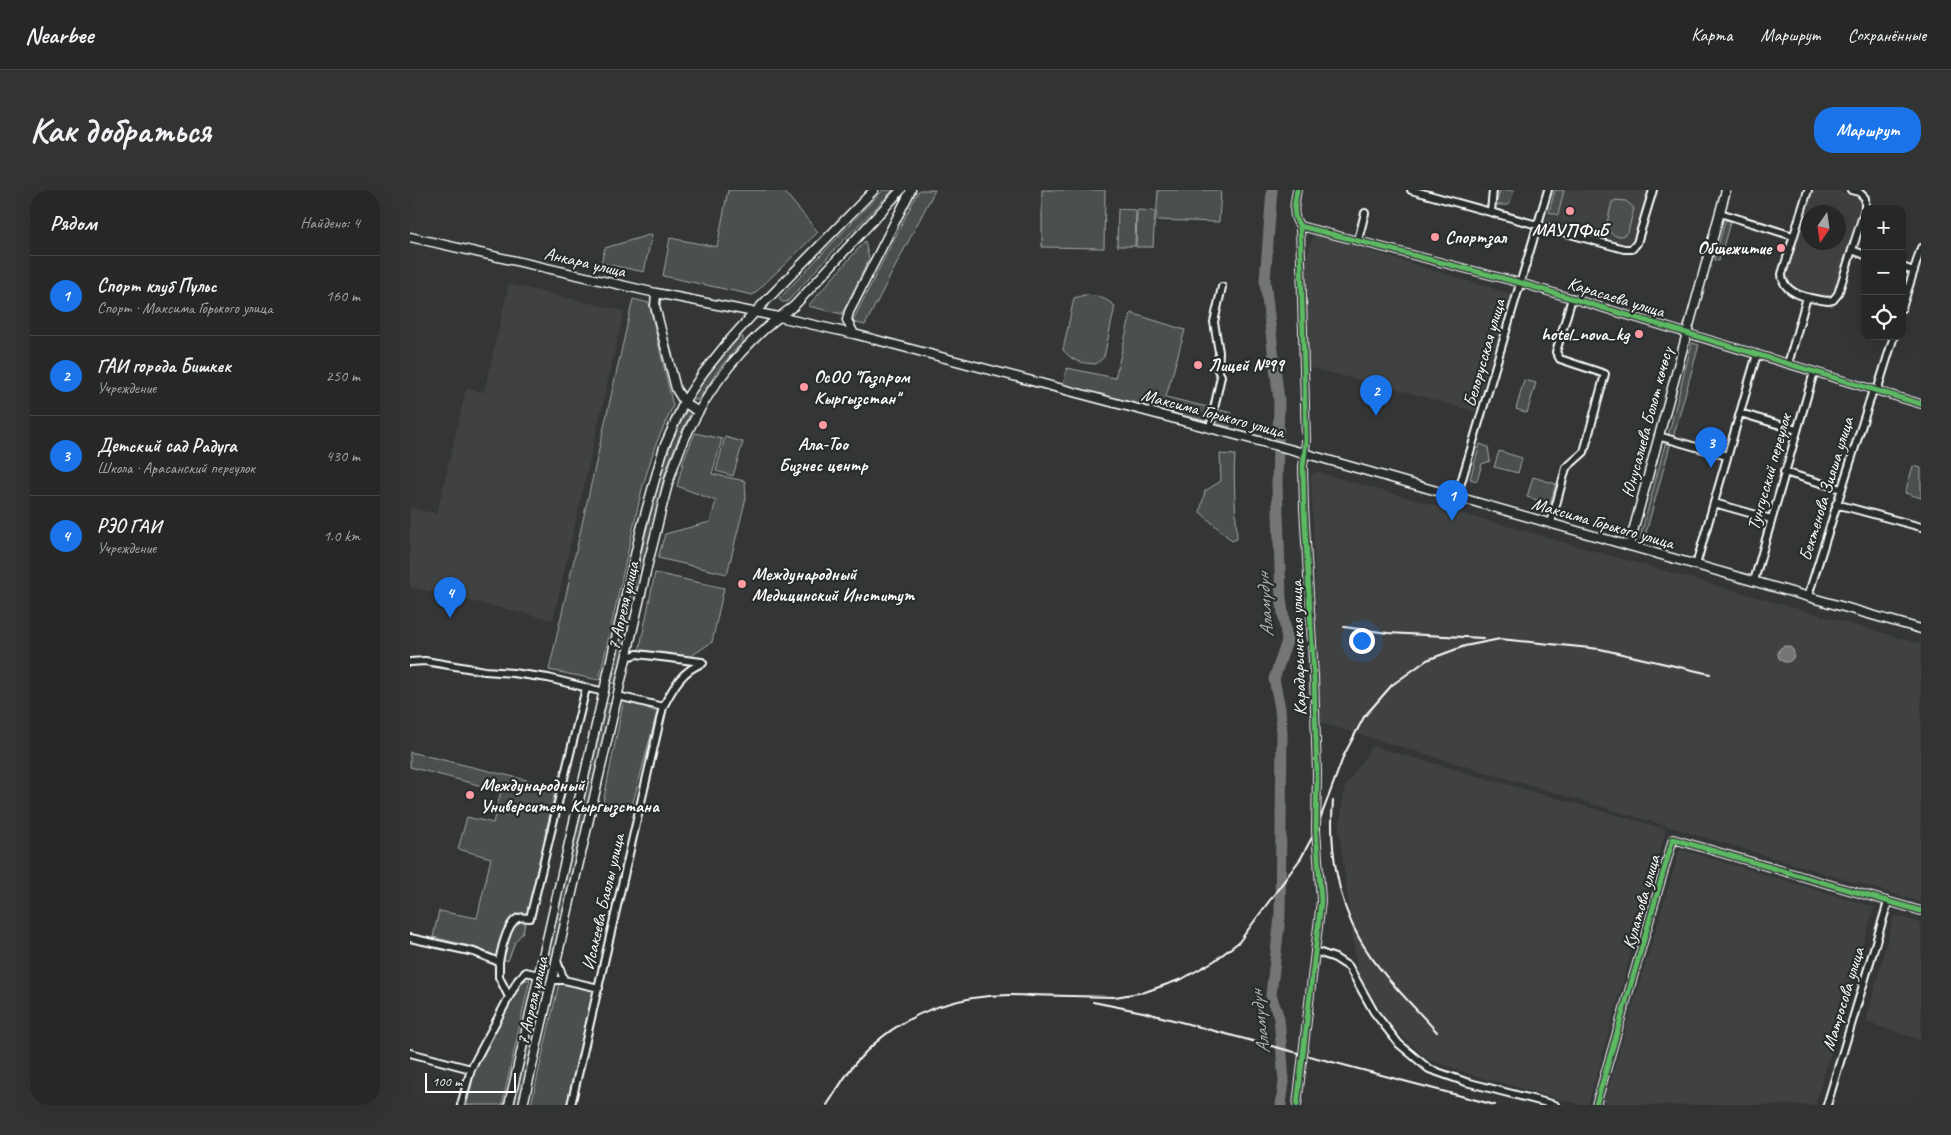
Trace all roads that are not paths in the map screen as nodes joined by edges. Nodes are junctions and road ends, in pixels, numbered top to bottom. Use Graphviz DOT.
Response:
graph roads {
  1 [pos="874,190"];
  2 [pos="901,190"];
  3 [pos="911,190"];
  4 [pos="1296,190"];
  5 [pos="1411,190"];
  6 [pos="1493,190"];
  7 [pos="1548,190"];
  8 [pos="1653,190"];
  9 [pos="1726,190"];
  10 [pos="1808,190"];
  11 [pos="1851,190"];
  12 [pos="1865,205"];
  13 [pos="1491,212"];
  14 [pos="1365,213"];
  15 [pos="1720,213"];
  16 [pos="1861,222"];
  17 [pos="1538,224"];
  18 [pos="1300,226"];
  19 [pos="1792,236"];
  20 [pos="410,237"];
  21 [pos="1358,240"];
  22 [pos="1921,248"];
  23 [pos="1852,250"];
  24 [pos="1861,253"];
  25 [pos="1906,268"];
  26 [pos="1914,271"];
  27 [pos="1520,283"];
  28 [pos="1222,287"];
  29 [pos="656,293"];
  30 [pos="1807,296"];
  31 [pos="1906,296"];
  32 [pos="1572,298"];
  33 [pos="755,312"];
  34 [pos="779,317"];
  35 [pos="1687,333"];
  36 [pos="854,334"];
  37 [pos="1893,340"];
  38 [pos="1757,354"];
  39 [pos="1788,364"];
  40 [pos="1814,372"];
  41 [pos="1875,390"];
  42 [pos="684,402"];
  43 [pos="1921,404"];
  44 [pos="698,412"];
  45 [pos="1740,413"];
  46 [pos="1210,428"];
  47 [pos="1797,430"];
  48 [pos="1658,436"];
  49 [pos="1305,453"];
  50 [pos="1727,456"];
  51 [pos="1784,472"];
  52 [pos="1841,488"];
  53 [pos="1456,496"];
  54 [pos="1714,503"];
  55 [pos="1836,504"];
  56 [pos="1771,519"];
  57 [pos="1550,523"];
  58 [pos="1921,527"];
  59 [pos="1629,546"];
  60 [pos="1696,564"];
  61 [pos="1754,581"];
  62 [pos="1808,596"];
  63 [pos="1921,629"];
  64 [pos="627,657"];
  65 [pos="410,662"];
  66 [pos="586,688"];
  67 [pos="604,692"];
  68 [pos="618,696"];
  69 [pos="663,707"];
  70 [pos="1888,902"];
  71 [pos="1921,911"];
  72 [pos="410,938"];
  73 [pos="1315,951"];
  74 [pos="557,961"];
  75 [pos="499,962"];
  76 [pos="539,975"];
  77 [pos="552,980"];
  78 [pos="564,980"];
  79 [pos="599,988"];
  80 [pos="509,997"];
  81 [pos="410,1054"];
  82 [pos="471,1069"];
  83 [pos="461,1105"];
  84 [pos="508,1105"];
  85 [pos="524,1105"];
  86 [pos="572,1105"];
  87 [pos="1297,1105"];
  88 [pos="1555,1105"];
  89 [pos="1596,1105"];
  90 [pos="1827,1105"];
  1 -- 33 [label="main road, 7 Апреля улица"];
  2 -- 34 [label="main road, 7 Апреля улица"];
  3 -- 36 [label="main road"];
  4 -- 18 [label="street, Карадарьинская улица"];
  5 -- 13 [label="street"];
  6 -- 13 [label="street"];
  7 -- 17 [label="street, Белорусская улица"];
  8 -- 17 [label="street"];
  9 -- 15 [label="main road, Юнусалиева Болот көчөсү"];
  10 -- 19 [label="street"];
  11 -- 12 [label="street"];
  13 -- 17 [label="street"];
  14 -- 21 [label="street"];
  15 -- 19 [label="street"];
  15 -- 35 [label="main road, Юнусалиева Болот көчөсү"];
  16 -- 23 [label="street"];
  17 -- 27 [label="street, Белорусская улица"];
  18 -- 21 [label="street, Карасаева улица"];
  18 -- 49 [label="street, Карадарьинская улица"];
  19 -- 30 [label="street"];
  20 -- 29 [label="main road, Анкара улица"];
  21 -- 27 [label="street, Карасаева улица"];
  22 -- 26 [label="street"];
  23 -- 24 [label="street"];
  23 -- 30 [label="street"];
  25 -- 26 [label="street"];
  26 -- 31 [label="street"];
  27 -- 32 [label="street, Карасаева улица"];
  27 -- 53 [label="street, Белорусская улица"];
  28 -- 46 [label="street"];
  29 -- 33 [label="main road, Анкара улица"];
  29 -- 42 [label="main road"];
  30 -- 39 [label="street"];
  32 -- 35 [label="street, Карасаева улица"];
  32 -- 57 [label="street"];
  33 -- 34 [label="main road, Максима Горького улица"];
  33 -- 42 [label="main road, 7 Апреля улица"];
  34 -- 36 [label="main road, Максима Горького улица"];
  34 -- 44 [label="main road, 7 Апреля улица"];
  35 -- 38 [label="street, Карасаева улица"];
  35 -- 48 [label="main road, Юнусалиева Болот көчөсү"];
  36 -- 46 [label="main road, Максима Горького улица"];
  37 -- 41 [label="street, Бектенова Зияша улица"];
  38 -- 39 [label="street, Карасаева улица"];
  38 -- 45 [label="street"];
  39 -- 40 [label="street, Карасаева улица"];
  40 -- 41 [label="street, Карасаева улица"];
  40 -- 47 [label="street, Тунгусский переулок"];
  41 -- 43 [label="street, Карасаева улица"];
  41 -- 52 [label="street, Бектенова Зияша улица"];
  42 -- 44 [label="main road"];
  42 -- 67 [label="main road, 7 Апреля улица"];
  44 -- 64 [label="main road, 7 Апреля улица"];
  45 -- 47 [label="street"];
  45 -- 50 [label="street"];
  46 -- 49 [label="main road, Максима Горького улица"];
  47 -- 51 [label="street, Тунгусский переулок"];
  48 -- 50 [label="street"];
  48 -- 59 [label="main road, Юнусалиева Болот көчөсү"];
  49 -- 53 [label="main road, Максима Горького улица"];
  49 -- 73 [label="street, Карадарьинская улица"];
  50 -- 54 [label="street"];
  51 -- 52 [label="street"];
  51 -- 56 [label="street, Тунгусский переулок"];
  52 -- 55 [label="street, Бектенова Зияша улица"];
  53 -- 57 [label="main road, Максима Горького улица"];
  54 -- 56 [label="street"];
  54 -- 60 [label="street"];
  55 -- 58 [label="street"];
  55 -- 62 [label="street, Бектенова Зияша улица"];
  56 -- 61 [label="street, Тунгусский переулок"];
  57 -- 59 [label="main road, Максима Горького улица"];
  59 -- 60 [label="main road, Максима Горького улица"];
  60 -- 61 [label="main road, Максима Горького улица"];
  61 -- 62 [label="main road, Максима Горького улица"];
  62 -- 63 [label="main road, Максима Горького улица"];
  64 -- 68 [label="main road, 7 Апреля улица"];
  64 -- 69 [label="street, Исакеева Баялы улица"];
  65 -- 66 [label="street"];
  66 -- 67 [label="street"];
  66 -- 75 [label="street"];
  67 -- 68 [label="main road"];
  67 -- 76 [label="main road, 7 Апреля улица"];
  68 -- 69 [label="street"];
  68 -- 74 [label="main road, 7 Апреля улица"];
  69 -- 79 [label="street, Исакеева Баялы улица"];
  70 -- 71 [label="street, Кулатова улица"];
  70 -- 89 [label="street, Кулатова улица"];
  70 -- 90 [label="street, Матросова улица"];
  72 -- 75 [label="street"];
  73 -- 87 [label="street, Карадарьинская улица"];
  73 -- 88 [label="street"];
  74 -- 77 [label="main road, 7 Апреля улица"];
  74 -- 78 [label="street"];
  75 -- 80 [label="street"];
  76 -- 80 [label="street"];
  76 -- 84 [label="main road, 7 Апреля улица"];
  77 -- 78 [label="street"];
  77 -- 85 [label="main road, 7 Апреля улица"];
  78 -- 79 [label="street"];
  79 -- 86 [label="street, Исакеева Баялы улица"];
  80 -- 82 [label="street"];
  81 -- 82 [label="street"];
  82 -- 83 [label="street"];
}
